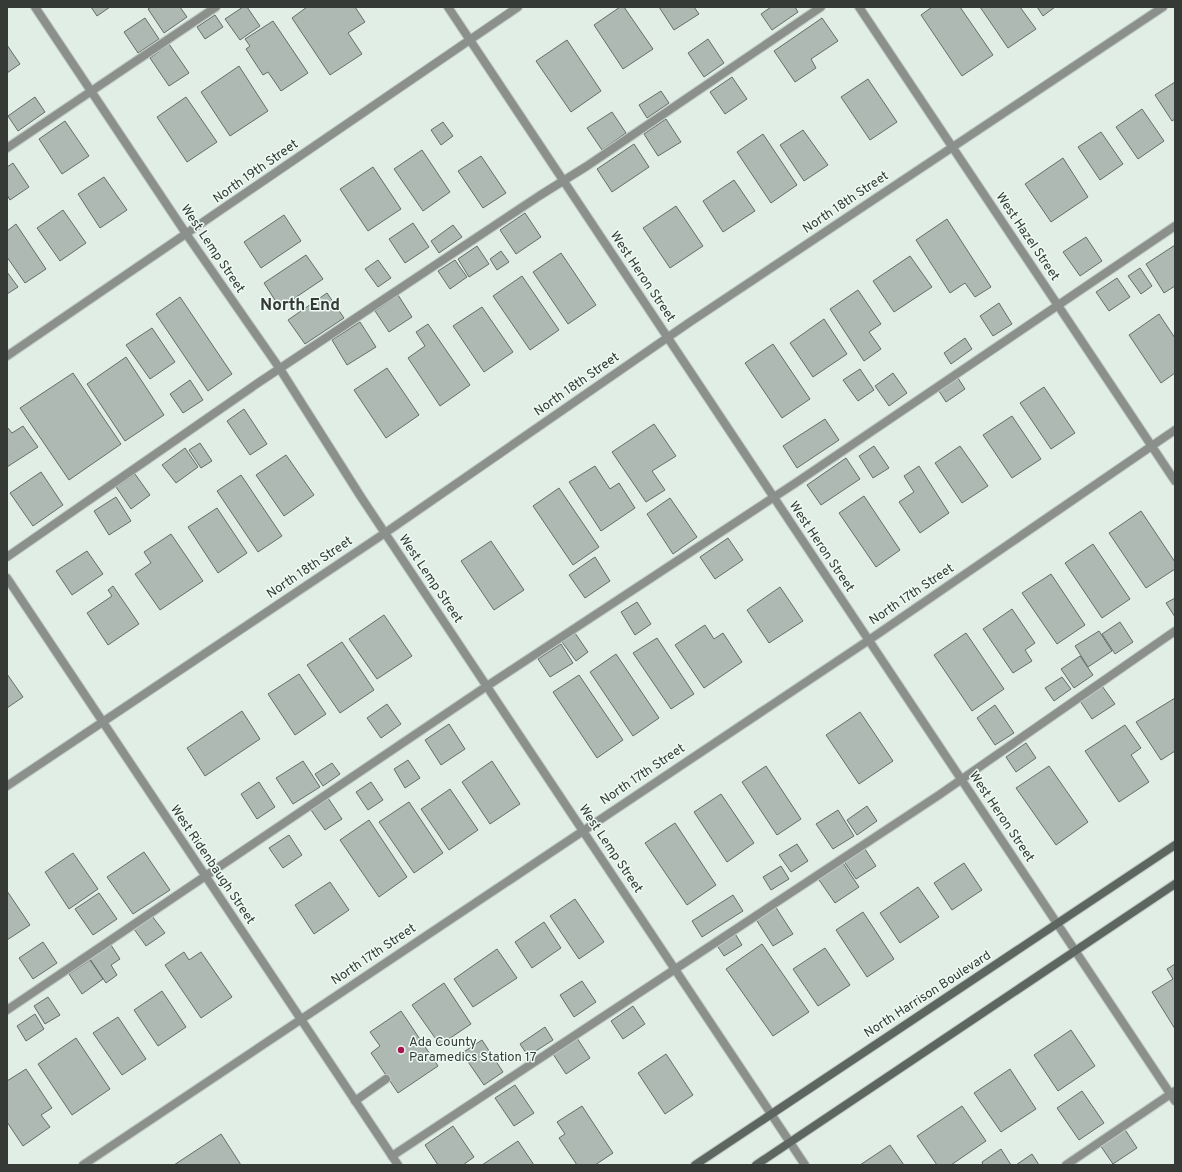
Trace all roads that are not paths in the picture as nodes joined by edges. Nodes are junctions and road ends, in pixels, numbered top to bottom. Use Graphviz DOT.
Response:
graph roads {
  1 [pos="36,7"];
  2 [pos="216,7"];
  3 [pos="448,7"];
  4 [pos="518,7"];
  5 [pos="821,7"];
  6 [pos="859,7"];
  7 [pos="1163,7"];
  8 [pos="470,39"];
  9 [pos="91,91"];
  10 [pos="952,146"];
  11 [pos="7,148"];
  12 [pos="563,180"];
  13 [pos="1175,226"];
  14 [pos="187,235"];
  15 [pos="1058,305"];
  16 [pos="668,337"];
  17 [pos="7,356"];
  18 [pos="280,369"];
  19 [pos="1175,430"];
  20 [pos="1151,446"];
  21 [pos="1175,481"];
  22 [pos="774,497"];
  23 [pos="385,532"];
  24 [pos="7,557"];
  25 [pos="7,578"];
  26 [pos="1175,631"];
  27 [pos="868,640"];
  28 [pos="487,686"];
  29 [pos="103,722"];
  30 [pos="961,779"];
  31 [pos="7,786"];
  32 [pos="583,830"];
  33 [pos="1175,845"];
  34 [pos="206,877"];
  35 [pos="1175,884"];
  36 [pos="1057,924"];
  37 [pos="1075,950"];
  38 [pos="674,968"];
  39 [pos="7,1010"];
  40 [pos="300,1019"];
  41 [pos="386,1079"];
  42 [pos="1174,1095"];
  43 [pos="355,1101"];
  44 [pos="771,1114"];
  45 [pos="790,1142"];
  46 [pos="392,1156"];
  47 [pos="83,1165"];
  48 [pos="398,1165"];
  49 [pos="695,1165"];
  50 [pos="756,1165"];
  51 [pos="805,1165"];
  52 [pos="1066,1165"];
  1 -- 9 [label="street, West Lemp Street"];
  2 -- 9 [label="street"];
  3 -- 8 [label="street, West Heron Street"];
  4 -- 8 [label="street, North 19th Street"];
  5 -- 12 [label="street"];
  6 -- 10 [label="street, West Hazel Street"];
  7 -- 10 [label="street, North 18th Street"];
  8 -- 12 [label="street, West Heron Street"];
  8 -- 14 [label="street, North 19th Street"];
  9 -- 11 [label="street"];
  9 -- 14 [label="street, West Lemp Street"];
  10 -- 15 [label="street, West Hazel Street"];
  10 -- 16 [label="street, North 18th Street"];
  12 -- 16 [label="street, West Heron Street"];
  12 -- 18 [label="street"];
  13 -- 15 [label="street"];
  14 -- 17 [label="street, North 19th Street"];
  14 -- 18 [label="street, West Lemp Street"];
  15 -- 20 [label="street, West Hazel Street"];
  15 -- 22 [label="street"];
  16 -- 22 [label="street, West Heron Street"];
  16 -- 23 [label="street, North 18th Street"];
  18 -- 23 [label="street, West Lemp Street"];
  18 -- 24 [label="street"];
  19 -- 20 [label="street, North 17th Street"];
  20 -- 21 [label="street, West Hazel Street"];
  20 -- 27 [label="street, North 17th Street"];
  22 -- 27 [label="street, West Heron Street"];
  22 -- 28 [label="street"];
  23 -- 28 [label="street, West Lemp Street"];
  23 -- 29 [label="street, North 18th Street"];
  25 -- 29 [label="street, West Ridenbaugh Street"];
  26 -- 30 [label="street"];
  27 -- 30 [label="street, West Heron Street"];
  27 -- 32 [label="street, North 17th Street"];
  28 -- 32 [label="street, West Lemp Street"];
  28 -- 34 [label="street"];
  29 -- 31 [label="street, North 18th Street"];
  29 -- 34 [label="street, West Ridenbaugh Street"];
  30 -- 36 [label="street, West Heron Street"];
  30 -- 38 [label="street"];
  32 -- 38 [label="street, West Lemp Street"];
  32 -- 40 [label="street, North 17th Street"];
  33 -- 36 [label="street, North Harrison Boulevard"];
  34 -- 39 [label="street"];
  34 -- 40 [label="street, West Ridenbaugh Street"];
  35 -- 37 [label="street"];
  36 -- 37 [label="street, West Heron Street"];
  36 -- 44 [label="street, North Harrison Boulevard"];
  37 -- 42 [label="street, West Heron Street"];
  37 -- 45 [label="street"];
  38 -- 44 [label="street, West Lemp Street"];
  38 -- 46 [label="street"];
  40 -- 43 [label="street, West Ridenbaugh Street"];
  40 -- 47 [label="street, North 17th Street"];
  41 -- 43 [label="street"];
  42 -- 52 [label="street"];
  43 -- 46 [label="street, West Ridenbaugh Street"];
  44 -- 45 [label="street, West Lemp Street"];
  44 -- 49 [label="street, North Harrison Boulevard"];
  45 -- 50 [label="street"];
  45 -- 51 [label="street, West Lemp Street"];
  46 -- 48 [label="street, West Ridenbaugh Street"];
}
